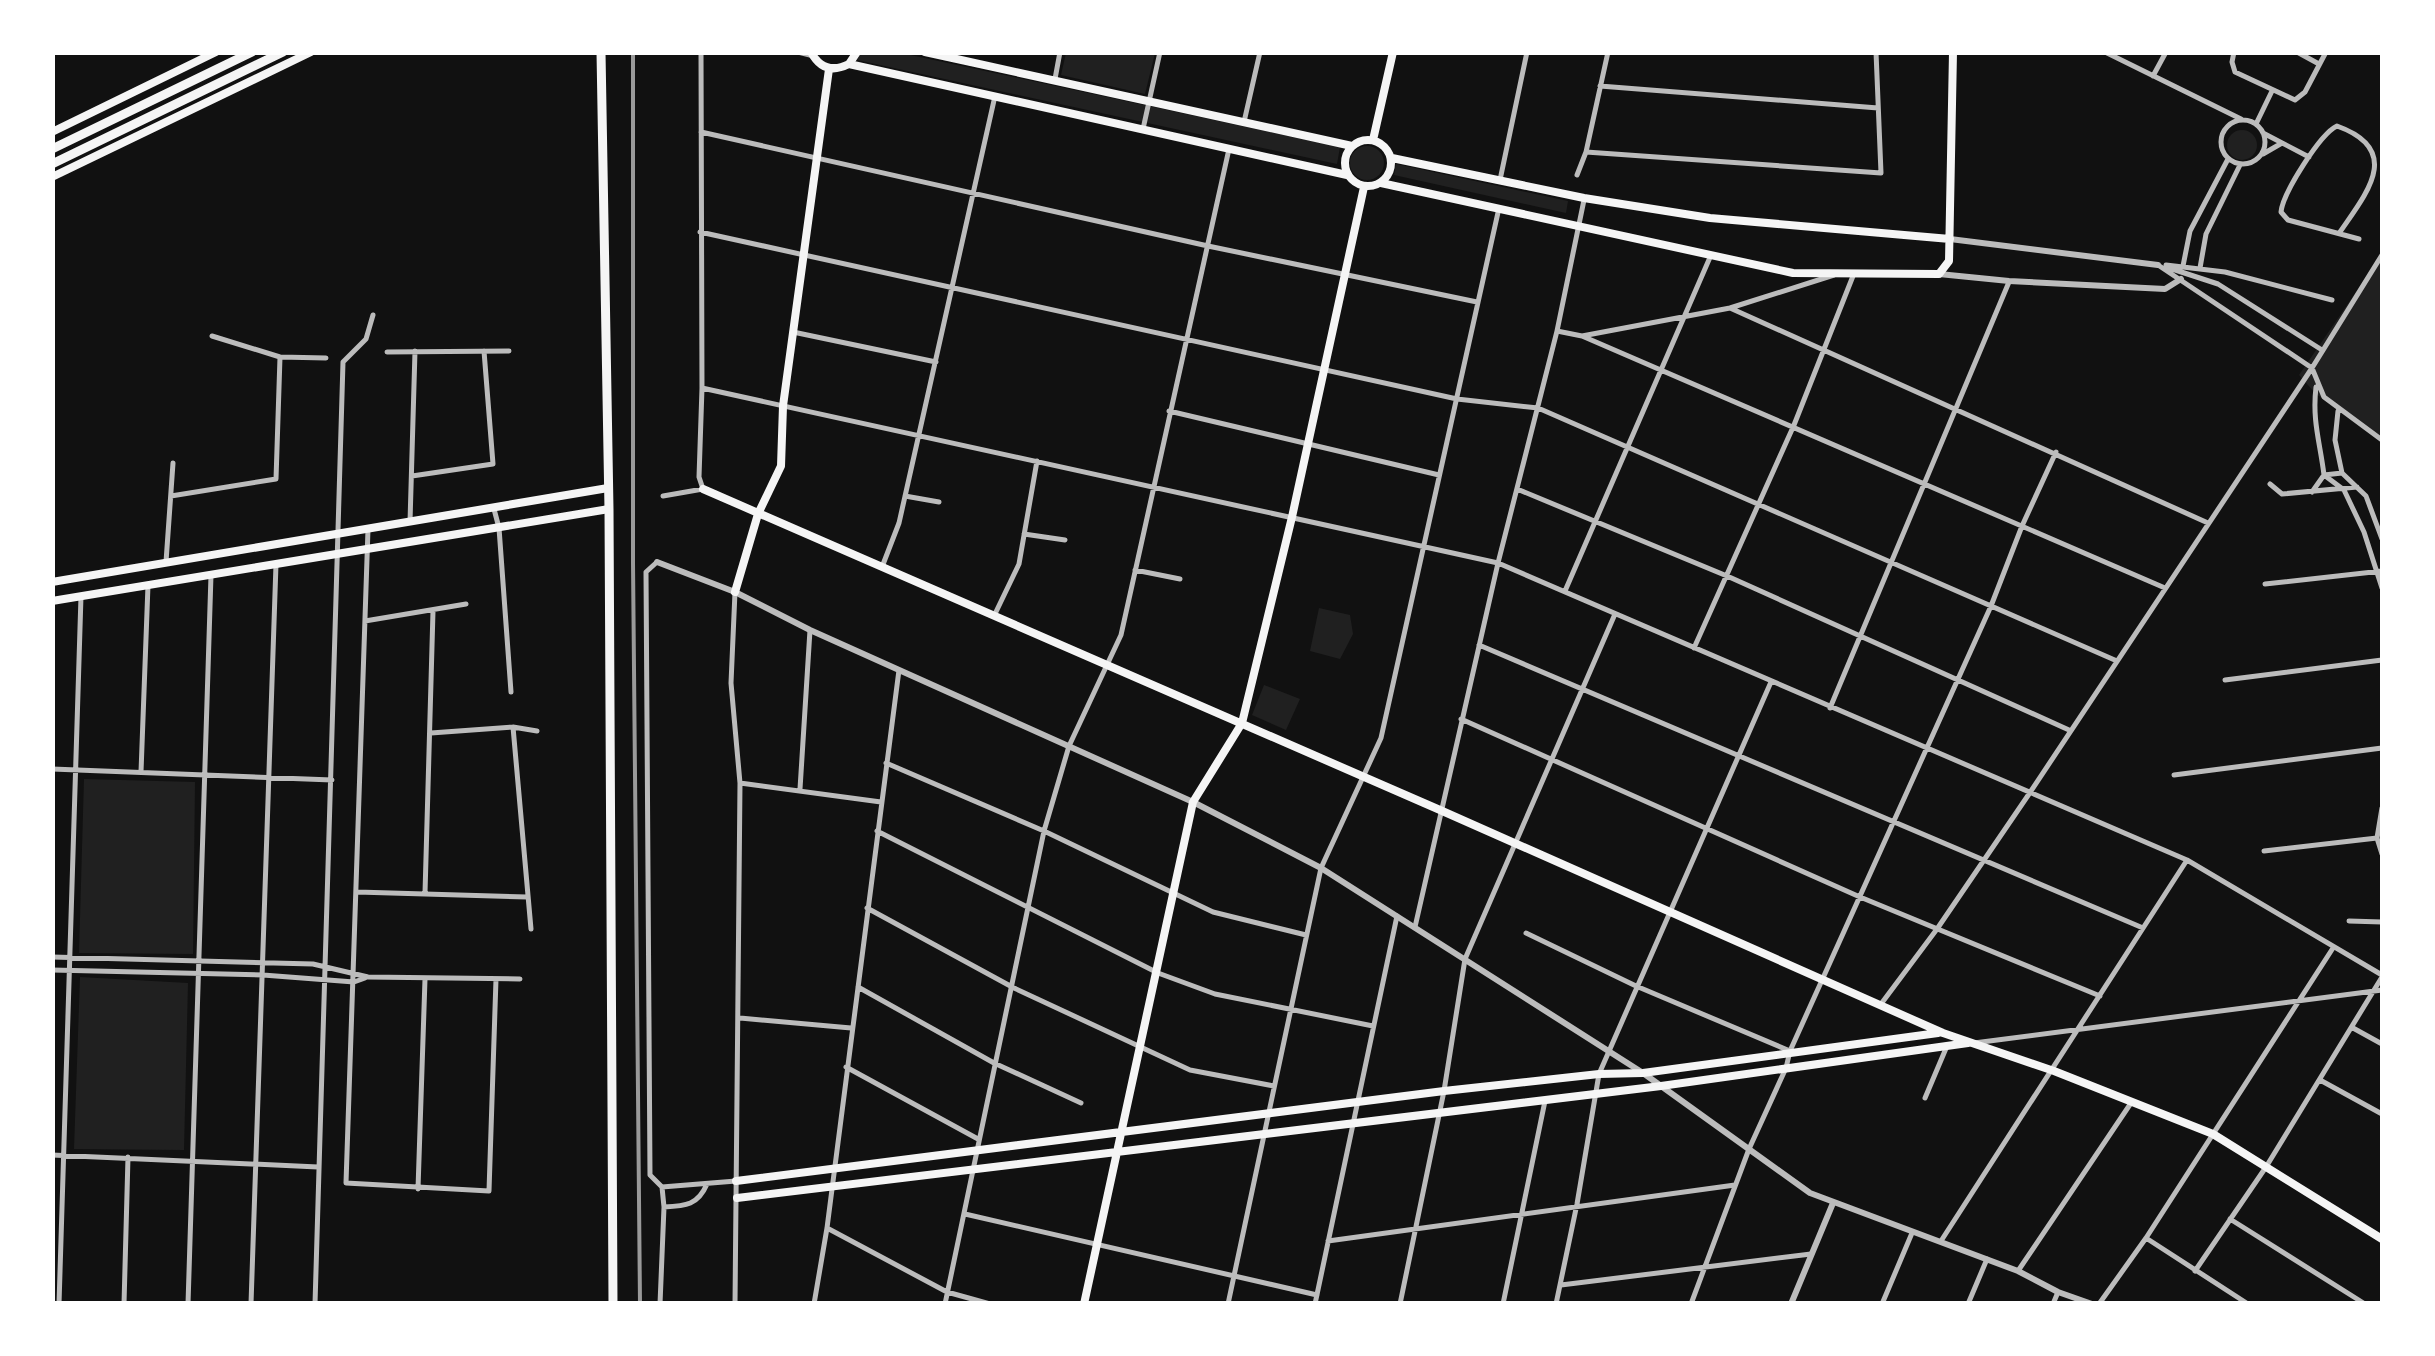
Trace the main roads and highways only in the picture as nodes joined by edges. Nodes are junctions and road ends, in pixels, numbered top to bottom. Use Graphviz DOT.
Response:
graph roads {
  1 [pos="216,52"];
  2 [pos="252,52"];
  3 [pos="282,52"];
  4 [pos="311,52"];
  5 [pos="600,52"];
  6 [pos="857,52"];
  7 [pos="925,52"];
  8 [pos="1393,52"];
  9 [pos="1953,52"];
  10 [pos="812,54"];
  11 [pos="960,56"];
  12 [pos="850,64"];
  13 [pos="829,69"];
  14 [pos="52,132"];
  15 [pos="1373,140"];
  16 [pos="1352,146"];
  17 [pos="52,149"];
  18 [pos="1392,158"];
  19 [pos="52,164"];
  20 [pos="1347,175"];
  21 [pos="52,177"];
  22 [pos="1381,184"];
  23 [pos="1364,187"];
  24 [pos="1950,239"];
  25 [pos="608,488"];
  26 [pos="703,489"];
  27 [pos="609,509"];
  28 [pos="758,514"];
  29 [pos="52,582"];
  30 [pos="735,592"];
  31 [pos="52,601"];
  32 [pos="1242,723"];
  33 [pos="1943,1033"];
  34 [pos="1974,1043"];
  35 [pos="1122,1132"];
  36 [pos="1117,1154"];
  37 [pos="736,1181"];
  38 [pos="737,1198"];
  39 [pos="2382,1240"];
  40 [pos="613,1304"];
  41 [pos="1084,1304"];
  1 -- 14 [label="main road"];
  2 -- 17 [label="main road"];
  3 -- 19 [label="main road"];
  4 -- 21 [label="main road"];
  5 -- 25 [label="main road"];
  6 -- 12 [label="main road"];
  7 -- 11 [label="main road"];
  8 -- 15 [label="main road"];
  9 -- 24 [label="main road"];
  10 -- 13 [label="main road"];
  11 -- 16 [label="main road"];
  12 -- 13 [label="main road"];
  12 -- 20 [label="main road"];
  13 -- 28 [label="main road"];
  15 -- 16 [label="main road"];
  15 -- 18 [label="main road"];
  16 -- 20 [label="main road"];
  18 -- 22 [label="main road"];
  18 -- 24 [label="main road"];
  20 -- 23 [label="main road"];
  22 -- 23 [label="main road"];
  22 -- 24 [label="main road"];
  23 -- 32 [label="main road"];
  25 -- 27 [label="main road"];
  25 -- 29 [label="main road"];
  26 -- 28 [label="main road"];
  27 -- 31 [label="main road"];
  27 -- 40 [label="main road"];
  28 -- 30 [label="main road"];
  28 -- 32 [label="main road"];
  32 -- 33 [label="main road"];
  32 -- 35 [label="main road"];
  33 -- 34 [label="main road"];
  33 -- 35 [label="main road"];
  34 -- 36 [label="main road"];
  34 -- 39 [label="main road"];
  35 -- 36 [label="main road"];
  35 -- 37 [label="main road"];
  36 -- 38 [label="main road"];
  36 -- 41 [label="main road"];
}
